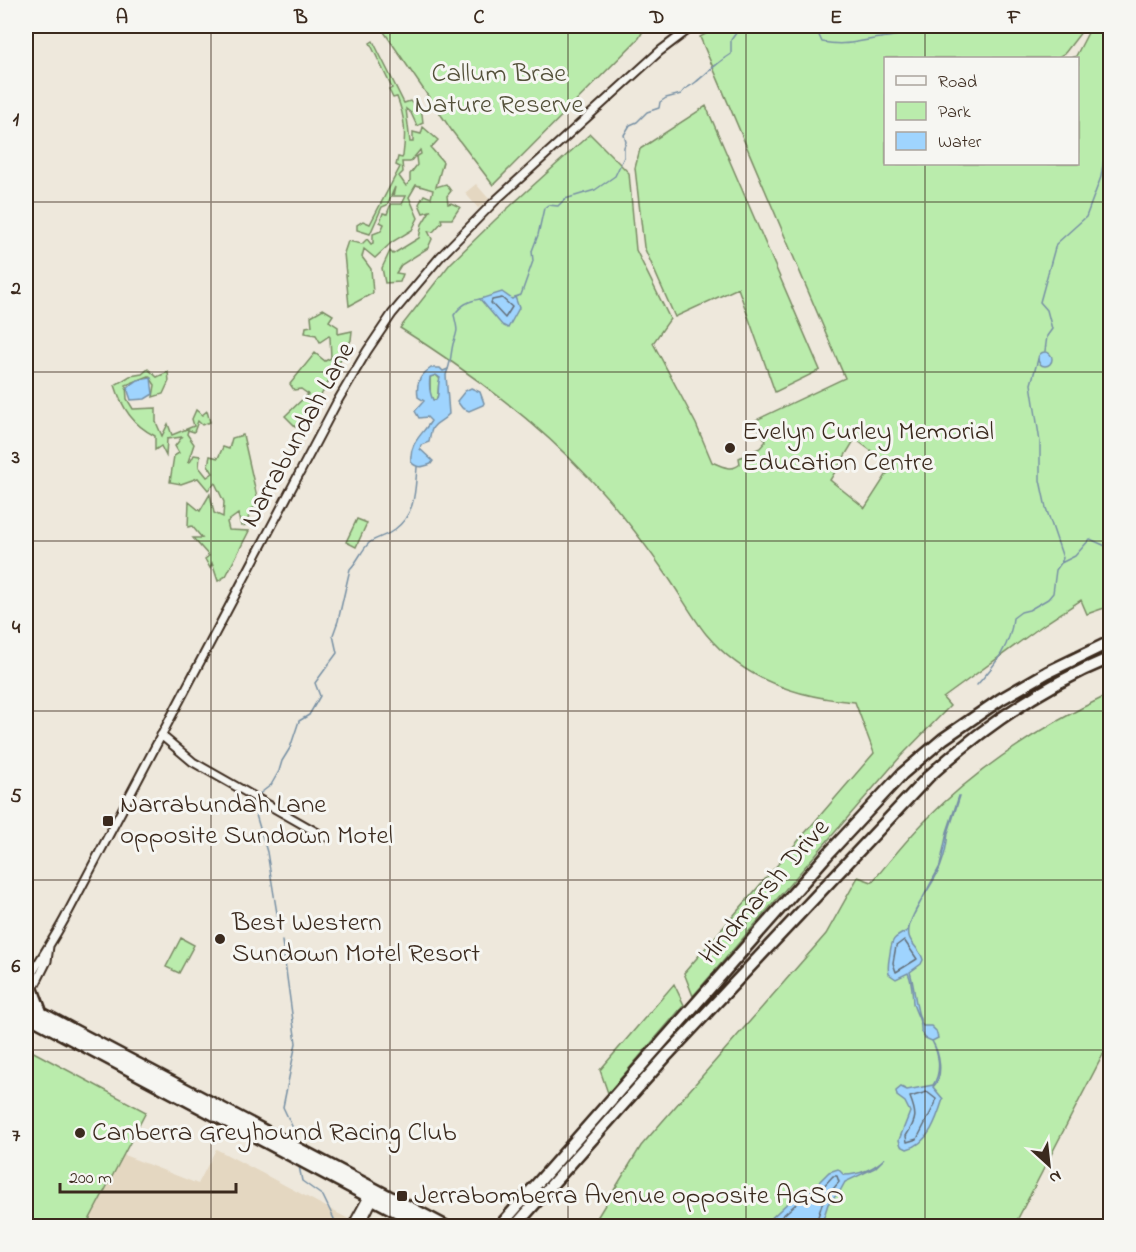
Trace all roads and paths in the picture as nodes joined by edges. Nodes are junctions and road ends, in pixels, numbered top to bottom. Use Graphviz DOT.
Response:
graph roads {
  1 [pos="693,26"];
  2 [pos="1110,642"];
  3 [pos="1110,658"];
  4 [pos="161,735"];
  5 [pos="325,837"];
  6 [pos="28,984"];
  7 [pos="26,1004"];
  8 [pos="691,1010"];
  9 [pos="26,1015"];
  10 [pos="42,1017"];
  11 [pos="701,1018"];
  12 [pos="26,1023"];
  13 [pos="372,1195"];
  14 [pos="514,1223"];
  15 [pos="351,1227"];
  16 [pos="360,1227"];
  17 [pos="424,1227"];
  18 [pos="445,1227"];
  19 [pos="494,1227"];
  20 [pos="500,1227"];
  1 -- 4 [label="street, Narrabundah Lane"];
  2 -- 8 [label="main road, Hindmarsh Drive"];
  3 -- 11 [label="main road, Hindmarsh Drive"];
  4 -- 5 [label="street"];
  4 -- 6 [label="street, Narrabundah Lane"];
  6 -- 7 [label="street, Narrabundah Lane"];
  6 -- 10 [label="main road"];
  7 -- 10 [label="main road"];
  8 -- 11 [label="main road"];
  8 -- 14 [label="main road, Hindmarsh Drive"];
  9 -- 10 [label="main road"];
  10 -- 12 [label="main road"];
  10 -- 13 [label="main road"];
  11 -- 14 [label="main road, Hindmarsh Drive"];
  13 -- 15 [label="street"];
  13 -- 16 [label="street"];
  13 -- 17 [label="main road"];
  13 -- 18 [label="main road"];
  14 -- 19 [label="main road"];
  14 -- 20 [label="main road, Hindmarsh Drive"];
}
